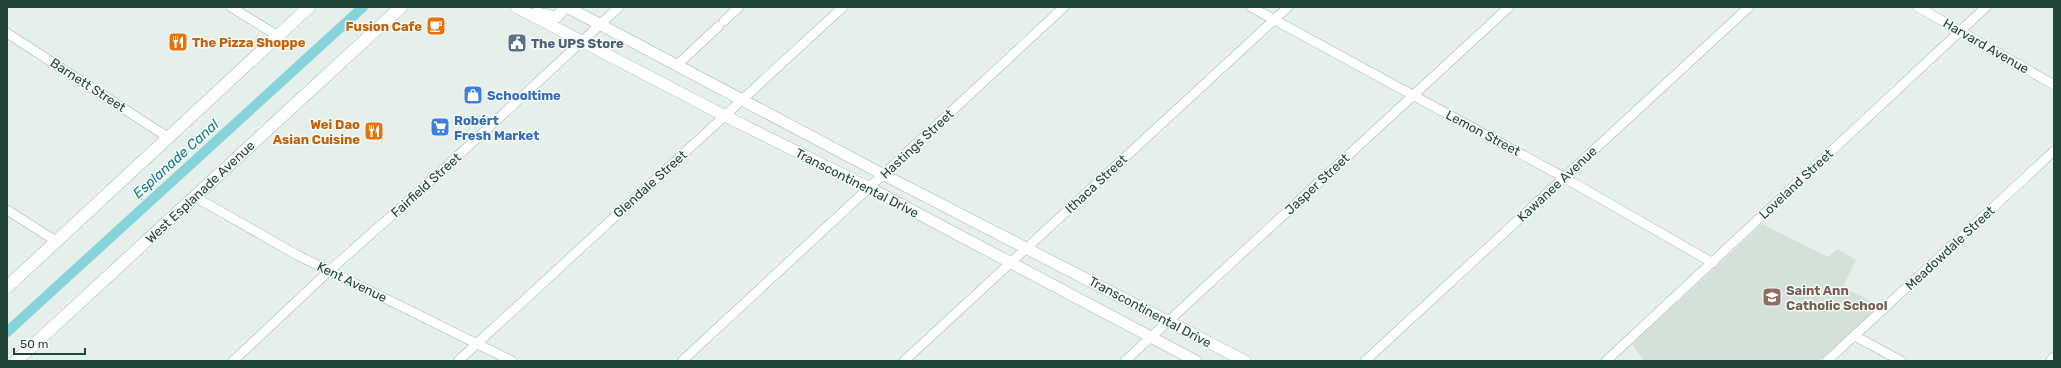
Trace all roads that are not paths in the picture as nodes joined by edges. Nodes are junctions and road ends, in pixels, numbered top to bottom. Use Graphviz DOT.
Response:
graph roads {
  1 [pos="231,7"];
  2 [pos="309,7"];
  3 [pos="392,7"];
  4 [pos="401,7"];
  5 [pos="516,7"];
  6 [pos="566,7"];
  7 [pos="618,7"];
  8 [pos="739,7"];
  9 [pos="843,7"];
  10 [pos="1064,7"];
  11 [pos="1251,7"];
  12 [pos="1288,7"];
  13 [pos="1509,7"];
  14 [pos="1749,7"];
  15 [pos="1918,7"];
  16 [pos="1986,7"];
  17 [pos="529,14"];
  18 [pos="1274,19"];
  19 [pos="382,25"];
  20 [pos="600,25"];
  21 [pos="1961,31"];
  22 [pos="7,33"];
  23 [pos="278,36"];
  24 [pos="581,42"];
  25 [pos="677,65"];
  26 [pos="2054,86"];
  27 [pos="1413,96"];
  28 [pos="743,100"];
  29 [pos="725,116"];
  30 [pos="169,138"];
  31 [pos="2054,151"];
  32 [pos="884,175"];
  33 [pos="1565,178"];
  34 [pos="870,188"];
  35 [pos="195,197"];
  36 [pos="7,210"];
  37 [pos="56,241"];
  38 [pos="1027,248"];
  39 [pos="1010,263"];
  40 [pos="1712,263"];
  41 [pos="330,270"];
  42 [pos="7,287"];
  43 [pos="1168,321"];
  44 [pos="1855,336"];
  45 [pos="1151,337"];
  46 [pos="476,343"];
  47 [pos="2054,357"];
  48 [pos="16,361"];
  49 [pos="233,361"];
  50 [pos="458,361"];
  51 [pos="512,361"];
  52 [pos="682,361"];
  53 [pos="904,361"];
  54 [pos="1125,361"];
  55 [pos="1196,361"];
  56 [pos="1244,361"];
  57 [pos="1365,361"];
  58 [pos="1606,361"];
  59 [pos="1827,361"];
  60 [pos="1901,361"];
  61 [pos="2050,361"];
  1 -- 23 [label="street"];
  2 -- 23 [label="main road"];
  3 -- 19 [label="main road"];
  4 -- 19 [label="main road, West Esplanade Avenue"];
  5 -- 17 [label="street, Transcontinental Drive"];
  6 -- 17 [label="street"];
  6 -- 20 [label="street, Transcontinental Drive"];
  7 -- 20 [label="street, Fairfield Street"];
  8 -- 25 [label="street"];
  9 -- 28 [label="street, Glendale Street"];
  10 -- 32 [label="street, Hastings Street"];
  11 -- 18 [label="street, Lemon Street"];
  12 -- 18 [label="street, Ithaca Street"];
  13 -- 27 [label="street, Jasper Street"];
  14 -- 33 [label="street, Kawanee Avenue"];
  15 -- 21 [label="street, Harvard Avenue"];
  16 -- 21 [label="street, Loveland Street"];
  17 -- 24 [label="street, Transcontinental Drive"];
  18 -- 27 [label="street, Lemon Street"];
  18 -- 38 [label="street, Ithaca Street"];
  19 -- 35 [label="main road, West Esplanade Avenue"];
  20 -- 24 [label="street, Fairfield Street"];
  20 -- 25 [label="street, Transcontinental Drive"];
  21 -- 26 [label="street, Harvard Avenue"];
  21 -- 40 [label="street, Loveland Street"];
  22 -- 30 [label="street, Barnett Street"];
  23 -- 30 [label="main road"];
  24 -- 29 [label="street, Transcontinental Drive"];
  24 -- 41 [label="street, Fairfield Street"];
  25 -- 28 [label="street, Transcontinental Drive"];
  27 -- 33 [label="street, Lemon Street"];
  27 -- 43 [label="street, Jasper Street"];
  28 -- 29 [label="street, Glendale Street"];
  28 -- 32 [label="street, Transcontinental Drive"];
  29 -- 34 [label="street, Transcontinental Drive"];
  29 -- 46 [label="street, Glendale Street"];
  30 -- 37 [label="main road"];
  31 -- 44 [label="street, Meadowdale Street"];
  32 -- 34 [label="street, Hastings Street"];
  32 -- 38 [label="street, Transcontinental Drive"];
  33 -- 40 [label="street, Lemon Street"];
  33 -- 57 [label="street, Kawanee Avenue"];
  34 -- 39 [label="street, Transcontinental Drive"];
  34 -- 52 [label="street, Hastings Street"];
  35 -- 41 [label="street, Kent Avenue"];
  35 -- 48 [label="main road, West Esplanade Avenue"];
  36 -- 37 [label="street"];
  37 -- 42 [label="main road"];
  38 -- 39 [label="street, Ithaca Street"];
  38 -- 43 [label="street, Transcontinental Drive"];
  39 -- 45 [label="street, Transcontinental Drive"];
  39 -- 53 [label="street, Ithaca Street"];
  40 -- 58 [label="street, Loveland Street"];
  41 -- 46 [label="street, Kent Avenue"];
  41 -- 49 [label="street, Fairfield Street"];
  43 -- 45 [label="street, Jasper Street"];
  43 -- 56 [label="street, Transcontinental Drive"];
  44 -- 59 [label="street, Meadowdale Street"];
  44 -- 60 [label="street"];
  45 -- 54 [label="street, Jasper Street"];
  45 -- 55 [label="street, Transcontinental Drive"];
  46 -- 50 [label="street, Glendale Street"];
  46 -- 51 [label="street, Kent Avenue"];
  47 -- 61 [label="street"];
}
